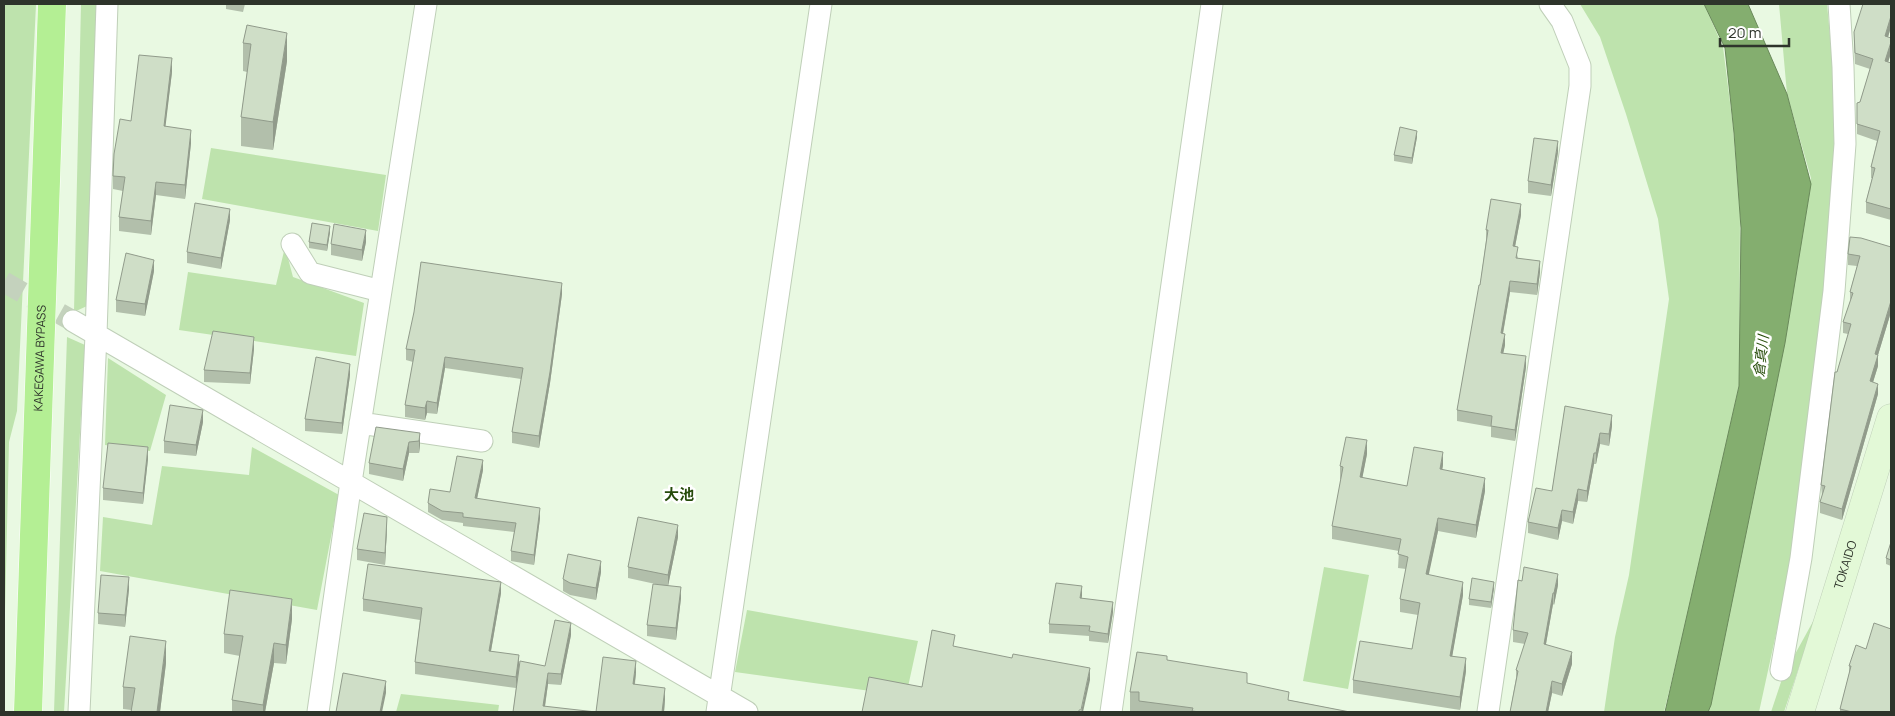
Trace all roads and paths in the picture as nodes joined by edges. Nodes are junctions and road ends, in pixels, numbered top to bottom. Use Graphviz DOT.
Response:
graph roads {
  1 [pos="52,4"];
  2 [pos="107,4"];
  3 [pos="426,4"];
  4 [pos="821,4"];
  5 [pos="1212,4"];
  6 [pos="1550,4"];
  7 [pos="1839,4"];
  8 [pos="292,244"];
  9 [pos="381,291"];
  10 [pos="73,320"];
  11 [pos="96,334"];
  12 [pos="1891,418"];
  13 [pos="360,423"];
  14 [pos="482,440"];
  15 [pos="351,482"];
  16 [pos="1781,670"];
  17 [pos="719,704"];
  18 [pos="28,712"];
  19 [pos="79,712"];
  20 [pos="318,712"];
  21 [pos="747,712"];
  22 [pos="1111,712"];
  23 [pos="1488,712"];
  24 [pos="1800,712"];
  1 -- 18 [label="highway, KAKEGAWA BYPASS"];
  2 -- 11 [label="street"];
  3 -- 9 [label="street"];
  4 -- 17 [label="street"];
  5 -- 22 [label="street"];
  6 -- 23 [label="street"];
  7 -- 16 [label="street"];
  8 -- 9 [label="street"];
  9 -- 13 [label="street"];
  10 -- 11 [label="street"];
  11 -- 15 [label="street"];
  11 -- 19 [label="street"];
  12 -- 24 [label="main road, TOKAIDO"];
  13 -- 14 [label="street"];
  13 -- 15 [label="street"];
  15 -- 17 [label="street"];
  15 -- 20 [label="street"];
  17 -- 21 [label="street"];
}
